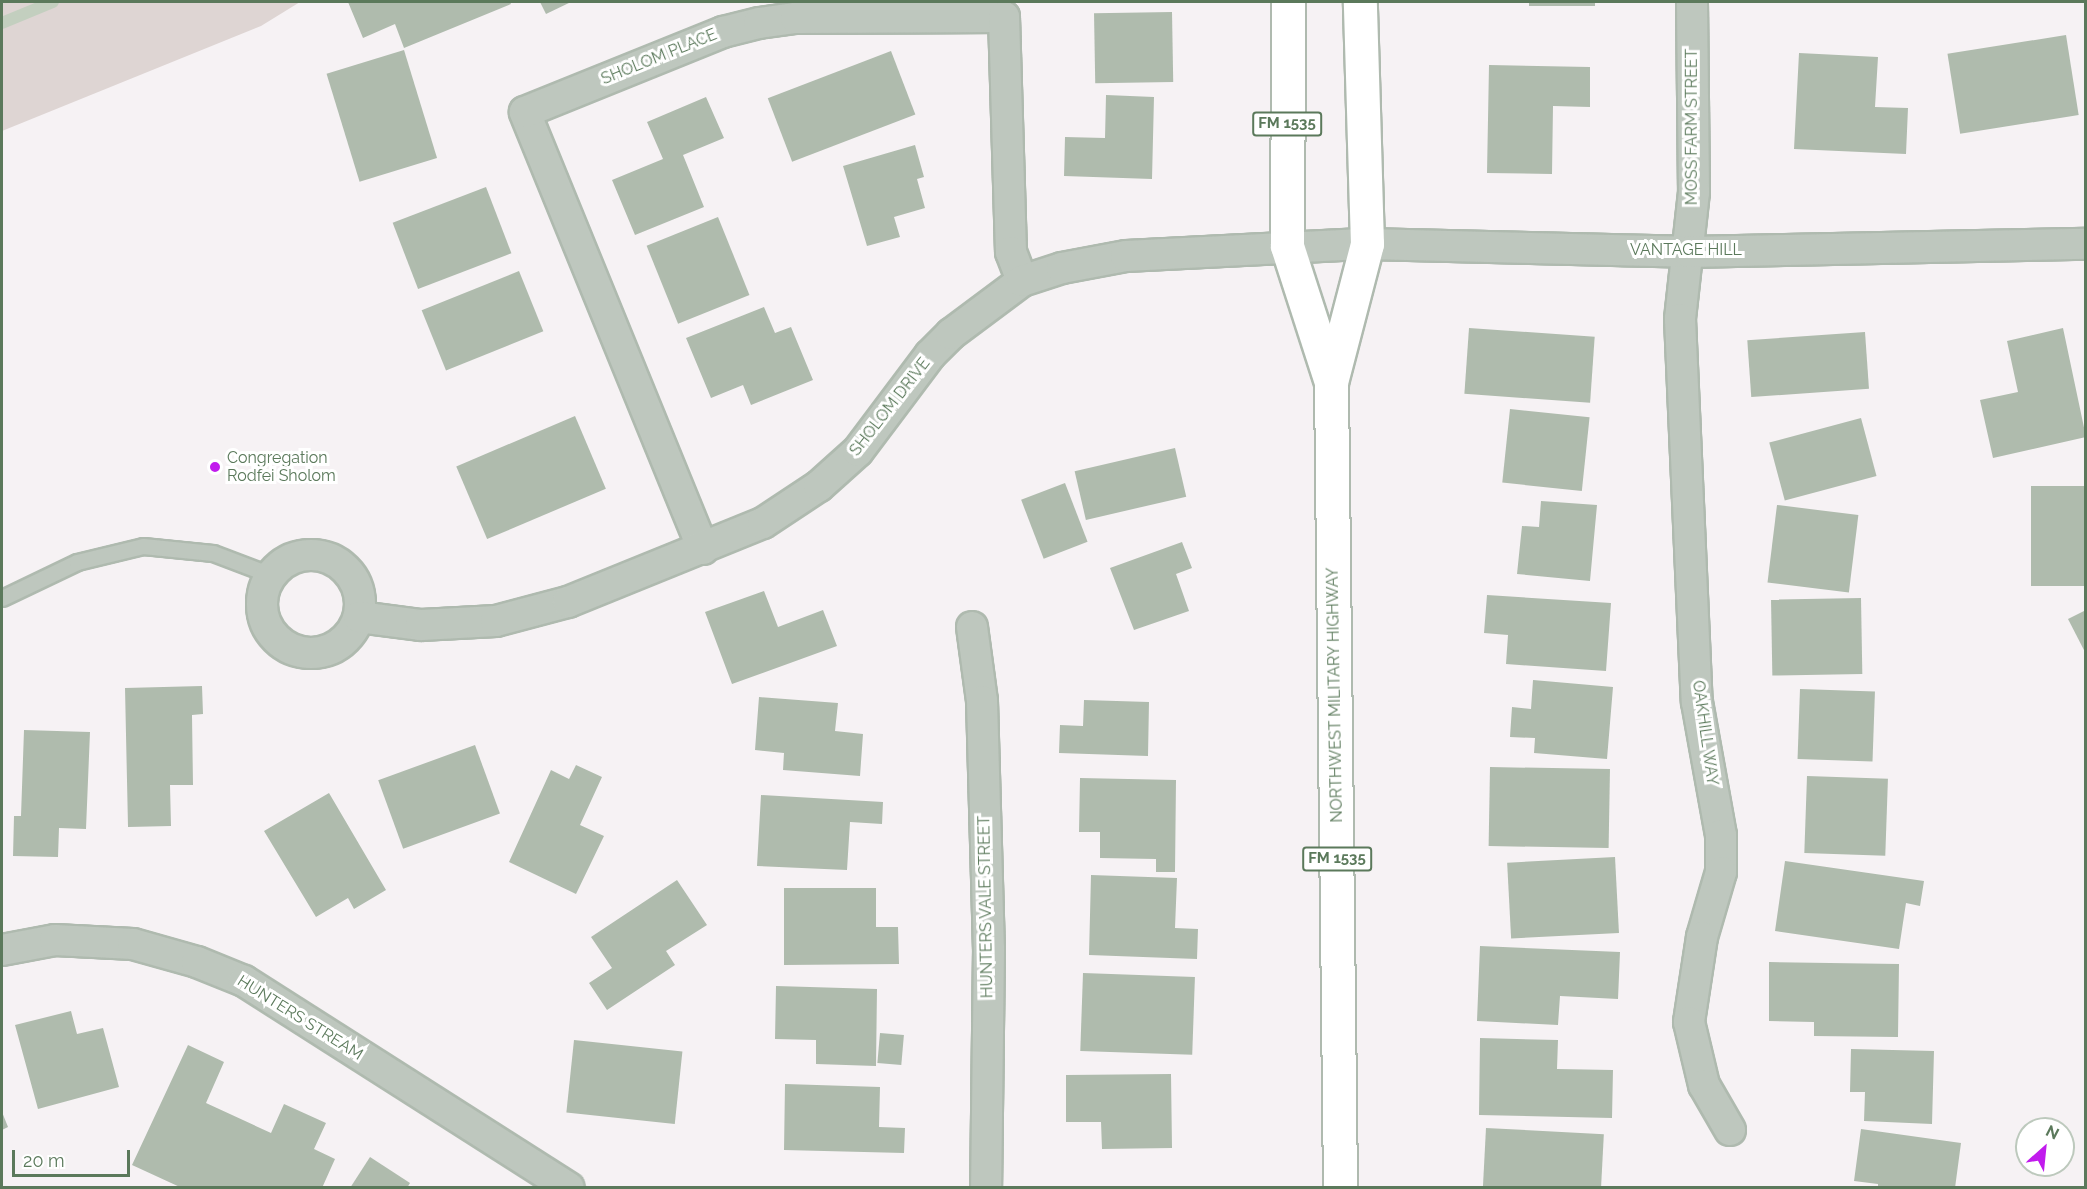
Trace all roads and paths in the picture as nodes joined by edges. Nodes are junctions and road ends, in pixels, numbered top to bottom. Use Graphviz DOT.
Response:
graph roads {
  1 [pos="1288,2"];
  2 [pos="1360,2"];
  3 [pos="1692,2"];
  4 [pos="1367,244"];
  5 [pos="2085,244"];
  6 [pos="1287,246"];
  7 [pos="1688,252"];
  8 [pos="1022,281"];
  9 [pos="1331,382"];
  10 [pos="703,549"];
  11 [pos="270,575"];
  12 [pos="2,597"];
  13 [pos="359,618"];
  14 [pos="972,627"];
  15 [pos="2,950"];
  16 [pos="1730,1130"];
  17 [pos="569,1188"];
  18 [pos="986,1188"];
  19 [pos="1340,1188"];
  1 -- 6 [label="main road, NORTHWEST MILITARY HIGHWAY / FM 1535"];
  2 -- 4 [label="main road, NORTHWEST MILITARY HIGHWAY / FM 1535"];
  3 -- 7 [label="street, MOSS FARM STREET"];
  4 -- 6 [label="street, VANTAGE HILL"];
  4 -- 7 [label="street, VANTAGE HILL"];
  4 -- 9 [label="main road, NORTHWEST MILITARY HIGHWAY / FM 1535"];
  5 -- 7 [label="street, VANTAGE HILL"];
  6 -- 8 [label="street, SHOLOM DRIVE"];
  6 -- 9 [label="main road, NORTHWEST MILITARY HIGHWAY / FM 1535"];
  7 -- 16 [label="street, OAKHILL WAY"];
  8 -- 10 [label="street, SHOLOM DRIVE"];
  8 -- 10 [label="street, SHOLOM PLACE"];
  9 -- 19 [label="main road, NORTHWEST MILITARY HIGHWAY / FM 1535"];
  10 -- 13 [label="street, SHOLOM DRIVE"];
  11 -- 12 [label="lane"];
  11 -- 13 [label="street"];
  11 -- 13 [label="street"];
  14 -- 18 [label="street, HUNTERS VALE STREET"];
  15 -- 17 [label="street, HUNTERS STREAM"];
}
